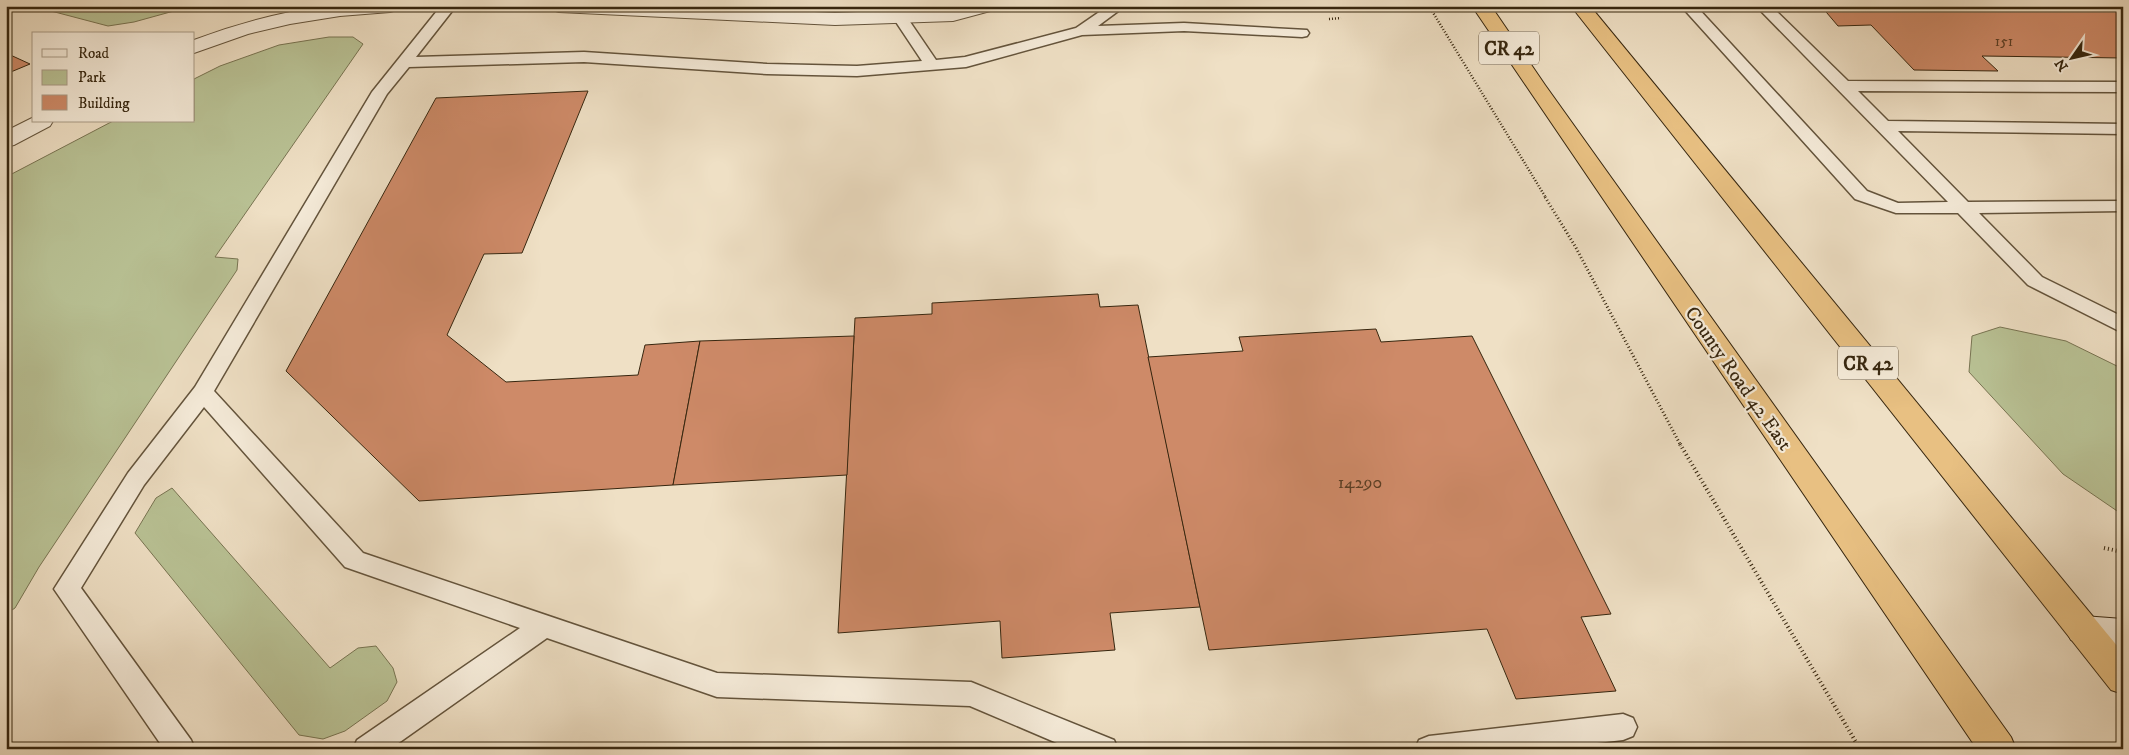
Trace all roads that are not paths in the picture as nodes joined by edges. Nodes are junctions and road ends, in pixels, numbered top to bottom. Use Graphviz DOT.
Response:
graph roads {
  1 [pos="390,6"];
  2 [pos="449,6"];
  3 [pos="559,6"];
  4 [pos="920,6"];
  5 [pos="987,6"];
  6 [pos="1118,6"];
  7 [pos="1481,6"];
  8 [pos="1580,6"];
  9 [pos="1688,6"];
  10 [pos="1763,6"];
  11 [pos="899,16"];
  12 [pos="1081,31"];
  13 [pos="1302,33"];
  14 [pos="195,47"];
  15 [pos="405,62"];
  16 [pos="933,66"];
  17 [pos="1844,86"];
  18 [pos="2123,87"];
  19 [pos="40,122"];
  20 [pos="1884,126"];
  21 [pos="2123,129"];
  22 [pos="6,140"];
  23 [pos="2123,206"];
  24 [pos="1962,207"];
  25 [pos="2123,326"];
  26 [pos="202,392"];
  27 [pos="543,626"];
  28 [pos="2083,630"];
  29 [pos="2123,634"];
  30 [pos="2123,679"];
  31 [pos="1953,682"];
  32 [pos="1623,727"];
  33 [pos="181,749"];
  34 [pos="367,749"];
  35 [pos="1104,749"];
  36 [pos="1429,749"];
  37 [pos="1977,749"];
  38 [pos="1998,749"];
  1 -- 14 [label="street"];
  2 -- 15 [label="lane"];
  3 -- 11 [label="street"];
  4 -- 11 [label="street"];
  5 -- 11 [label="street"];
  6 -- 12 [label="lane"];
  7 -- 31 [label="highway, County Road 42 East / CR 42"];
  8 -- 28 [label="highway, CR 42"];
  9 -- 24 [label="lane"];
  10 -- 17 [label="lane"];
  11 -- 16 [label="lane"];
  12 -- 13 [label="lane"];
  12 -- 16 [label="lane"];
  15 -- 16 [label="lane"];
  15 -- 26 [label="lane"];
  17 -- 18 [label="lane"];
  17 -- 20 [label="lane"];
  19 -- 22 [label="street"];
  20 -- 21 [label="lane"];
  20 -- 24 [label="lane"];
  23 -- 24 [label="lane"];
  24 -- 25 [label="lane"];
  26 -- 27 [label="lane"];
  26 -- 33 [label="lane"];
  27 -- 34 [label="lane"];
  27 -- 35 [label="lane"];
  28 -- 29 [label="street"];
  28 -- 30 [label="highway, CR 42"];
  31 -- 37 [label="highway"];
  31 -- 38 [label="highway, County Road 42 East / CR 42"];
  32 -- 36 [label="lane"];
}
